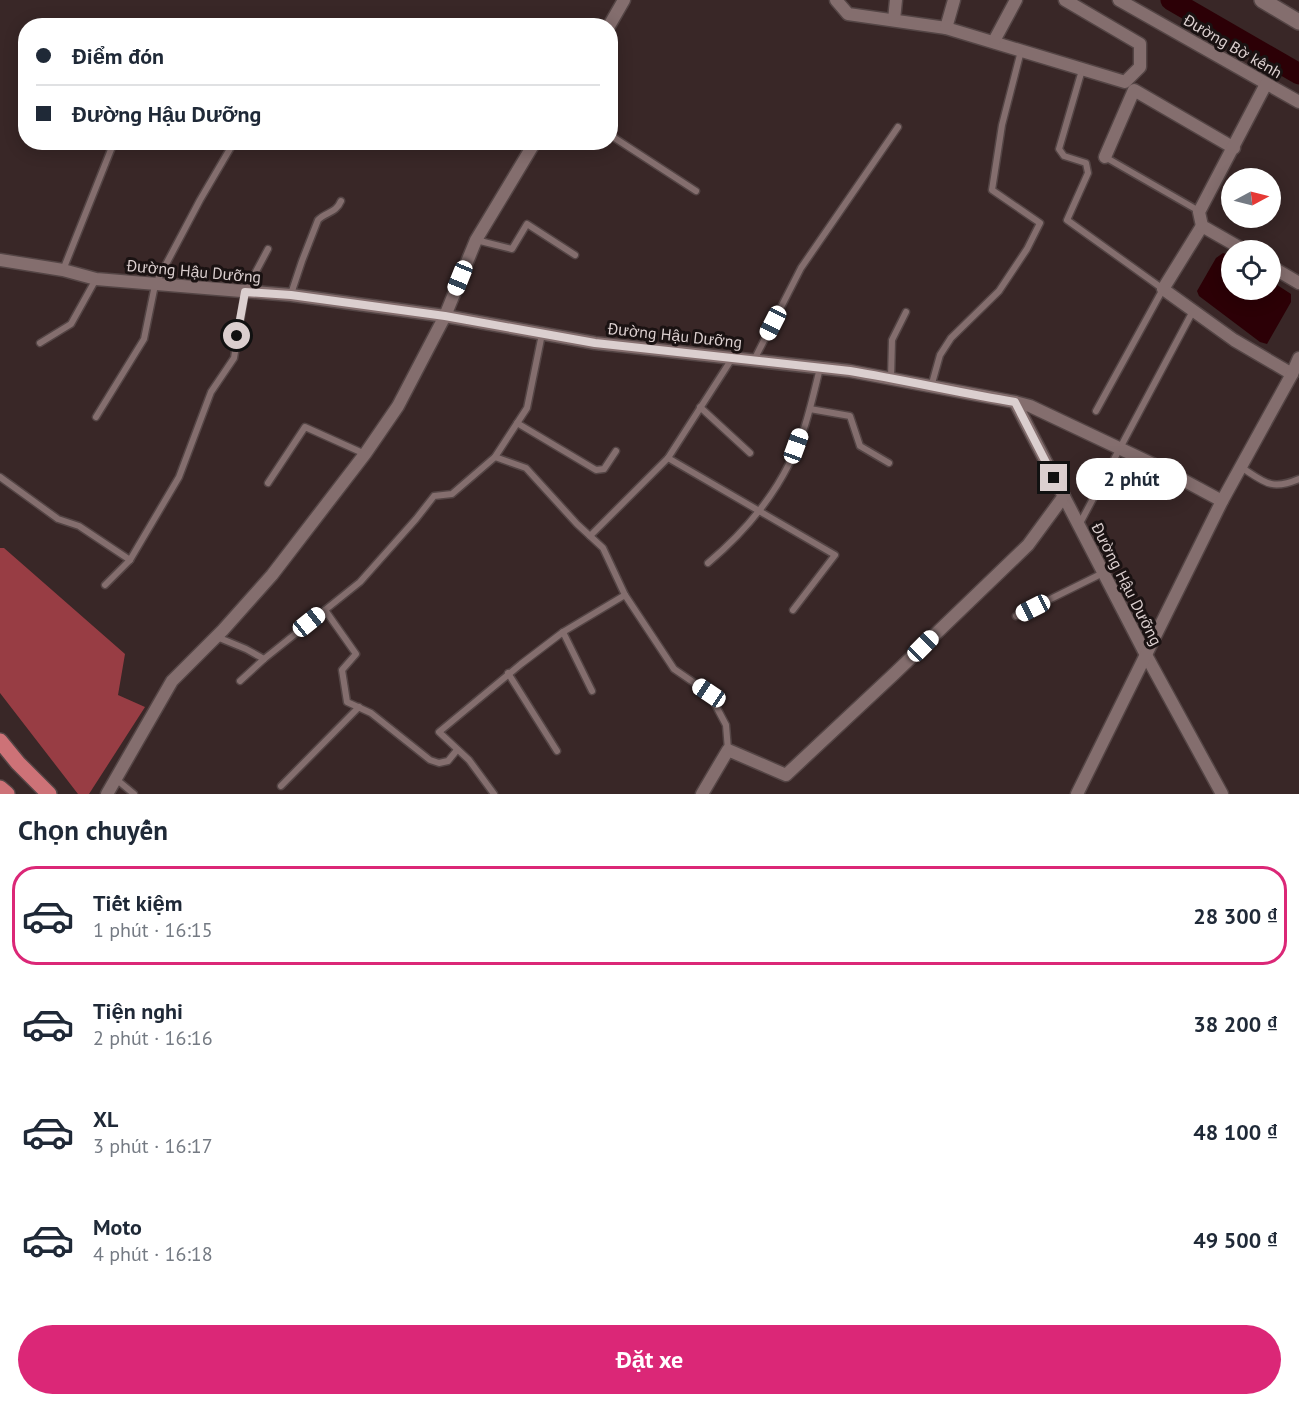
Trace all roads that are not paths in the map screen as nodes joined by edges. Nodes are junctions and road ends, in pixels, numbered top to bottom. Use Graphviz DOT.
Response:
graph roads {
  1 [pos="624,0"];
  2 [pos="836,0"];
  3 [pos="896,0"];
  4 [pos="954,0"];
  5 [pos="1016,0"];
  6 [pos="1065,0"];
  7 [pos="1119,0"];
  8 [pos="1262,0"];
  9 [pos="614,18"];
  10 [pos="894,20"];
  11 [pos="1299,22"];
  12 [pos="946,28"];
  13 [pos="994,41"];
  14 [pos="1021,51"];
  15 [pos="1082,69"];
  16 [pos="1266,84"];
  17 [pos="1299,102"];
  18 [pos="898,127"];
  19 [pos="618,140"];
  20 [pos="1234,148"];
  21 [pos="111,150"];
  22 [pos="229,150"];
  23 [pos="530,150"];
  24 [pos="1106,157"];
  25 [pos="696,191"];
  26 [pos="341,201"];
  27 [pos="1199,212"];
  28 [pos="1202,226"];
  29 [pos="476,240"];
  30 [pos="1226,240"];
  31 [pos="268,249"];
  32 [pos="575,255"];
  33 [pos="0,260"];
  34 [pos="63,270"];
  35 [pos="1281,272"];
  36 [pos="96,279"];
  37 [pos="1299,283"];
  38 [pos="155,285"];
  39 [pos="1163,289"];
  40 [pos="245,292"];
  41 [pos="291,295"];
  42 [pos="1193,311"];
  43 [pos="906,312"];
  44 [pos="445,316"];
  45 [pos="542,334"];
  46 [pos="40,343"];
  47 [pos="733,357"];
  48 [pos="1299,358"];
  49 [pos="754,360"];
  50 [pos="820,368"];
  51 [pos="1292,374"];
  52 [pos="891,378"];
  53 [pos="931,388"];
  54 [pos="1015,402"];
  55 [pos="700,407"];
  56 [pos="810,409"];
  57 [pos="1096,411"];
  58 [pos="96,417"];
  59 [pos="517,423"];
  60 [pos="1121,449"];
  61 [pos="616,452"];
  62 [pos="750,453"];
  63 [pos="365,454"];
  64 [pos="495,457"];
  65 [pos="668,458"];
  66 [pos="889,463"];
  67 [pos="1240,466"];
  68 [pos="0,477"];
  69 [pos="1299,479"];
  70 [pos="268,483"];
  71 [pos="1064,496"];
  72 [pos="1222,501"];
  73 [pos="758,512"];
  74 [pos="1078,526"];
  75 [pos="590,536"];
  76 [pos="130,560"];
  77 [pos="708,563"];
  78 [pos="1103,573"];
  79 [pos="105,585"];
  80 [pos="625,595"];
  81 [pos="325,610"];
  82 [pos="793,610"];
  83 [pos="1016,616"];
  84 [pos="563,632"];
  85 [pos="217,636"];
  86 [pos="1146,655"];
  87 [pos="264,659"];
  88 [pos="508,674"];
  89 [pos="240,681"];
  90 [pos="592,691"];
  91 [pos="359,707"];
  92 [pos="0,741"];
  93 [pos="457,750"];
  94 [pos="728,750"];
  95 [pos="557,751"];
  96 [pos="116,779"];
  97 [pos="281,786"];
  98 [pos="0,788"];
  99 [pos="7,794"];
  100 [pos="49,794"];
  101 [pos="107,794"];
  102 [pos="134,794"];
  103 [pos="494,794"];
  104 [pos="702,794"];
  105 [pos="1077,794"];
  106 [pos="1222,794"];
  1 -- 9 [label="street"];
  2 -- 10 [label="street"];
  3 -- 10 [label="street"];
  4 -- 12 [label="street"];
  5 -- 13 [label="street"];
  6 -- 15 [label="street"];
  7 -- 16 [label="street, Đường Bờ kênh"];
  8 -- 11 [label="street"];
  10 -- 12 [label="street"];
  12 -- 13 [label="street"];
  13 -- 14 [label="street"];
  14 -- 15 [label="street"];
  14 -- 53 [label="lane"];
  15 -- 39 [label="lane"];
  16 -- 17 [label="street, Đường Bờ kênh"];
  16 -- 20 [label="street"];
  18 -- 49 [label="lane"];
  19 -- 25 [label="lane"];
  20 -- 24 [label="street"];
  20 -- 27 [label="street"];
  21 -- 34 [label="lane"];
  22 -- 38 [label="lane"];
  23 -- 29 [label="street"];
  24 -- 27 [label="lane"];
  26 -- 41 [label="lane"];
  27 -- 28 [label="street"];
  28 -- 30 [label="street"];
  28 -- 39 [label="street"];
  29 -- 32 [label="lane"];
  29 -- 44 [label="street"];
  31 -- 40 [label="lane"];
  33 -- 34 [label="street, Đường Hậu Dưỡng"];
  34 -- 36 [label="street, Đường Hậu Dưỡng"];
  35 -- 37 [label="street"];
  36 -- 38 [label="street, Đường Hậu Dưỡng"];
  36 -- 46 [label="lane"];
  38 -- 40 [label="street, Đường Hậu Dưỡng"];
  38 -- 58 [label="lane"];
  39 -- 42 [label="street"];
  39 -- 57 [label="lane"];
  40 -- 41 [label="street, Đường Hậu Dưỡng"];
  40 -- 76 [label="lane"];
  41 -- 44 [label="street, Đường Hậu Dưỡng"];
  42 -- 51 [label="street"];
  42 -- 60 [label="lane"];
  43 -- 52 [label="lane"];
  44 -- 45 [label="street, Đường Hậu Dưỡng"];
  44 -- 63 [label="street"];
  45 -- 47 [label="street, Đường Hậu Dưỡng"];
  45 -- 59 [label="lane"];
  47 -- 49 [label="street, Đường Hậu Dưỡng"];
  47 -- 55 [label="lane"];
  48 -- 51 [label="street"];
  49 -- 50 [label="street, Đường Hậu Dưỡng"];
  50 -- 52 [label="street, Đường Hậu Dưỡng"];
  50 -- 56 [label="lane"];
  51 -- 67 [label="street"];
  52 -- 53 [label="street, Đường Hậu Dưỡng"];
  53 -- 54 [label="street, Đường Hậu Dưỡng"];
  54 -- 60 [label="street"];
  54 -- 71 [label="street, Đường Hậu Dưỡng"];
  55 -- 62 [label="lane"];
  55 -- 65 [label="lane"];
  56 -- 66 [label="lane"];
  56 -- 73 [label="lane"];
  59 -- 61 [label="lane"];
  59 -- 64 [label="lane"];
  60 -- 72 [label="street"];
  60 -- 74 [label="lane"];
  63 -- 70 [label="lane"];
  63 -- 85 [label="street"];
  64 -- 75 [label="lane"];
  64 -- 81 [label="lane"];
  65 -- 73 [label="lane"];
  65 -- 75 [label="lane"];
  67 -- 69 [label="lane"];
  67 -- 72 [label="street"];
  68 -- 76 [label="lane"];
  71 -- 74 [label="street, Đường Hậu Dưỡng"];
  71 -- 94 [label="street"];
  72 -- 86 [label="street"];
  73 -- 77 [label="lane"];
  73 -- 82 [label="lane"];
  74 -- 78 [label="street, Đường Hậu Dưỡng"];
  75 -- 80 [label="lane"];
  76 -- 79 [label="lane"];
  78 -- 83 [label="lane"];
  78 -- 86 [label="street, Đường Hậu Dưỡng"];
  80 -- 84 [label="lane"];
  80 -- 94 [label="lane"];
  81 -- 87 [label="lane"];
  81 -- 91 [label="lane"];
  84 -- 88 [label="lane"];
  84 -- 90 [label="lane"];
  85 -- 87 [label="lane"];
  85 -- 96 [label="street"];
  86 -- 105 [label="street"];
  86 -- 106 [label="street, Đường Hậu Dưỡng"];
  87 -- 89 [label="lane"];
  88 -- 93 [label="lane"];
  88 -- 95 [label="lane"];
  91 -- 93 [label="lane"];
  91 -- 97 [label="lane"];
  92 -- 100 [label="main road"];
  93 -- 103 [label="lane"];
  94 -- 104 [label="street"];
  96 -- 101 [label="street"];
  96 -- 102 [label="lane"];
  98 -- 99 [label="main road"];
}
